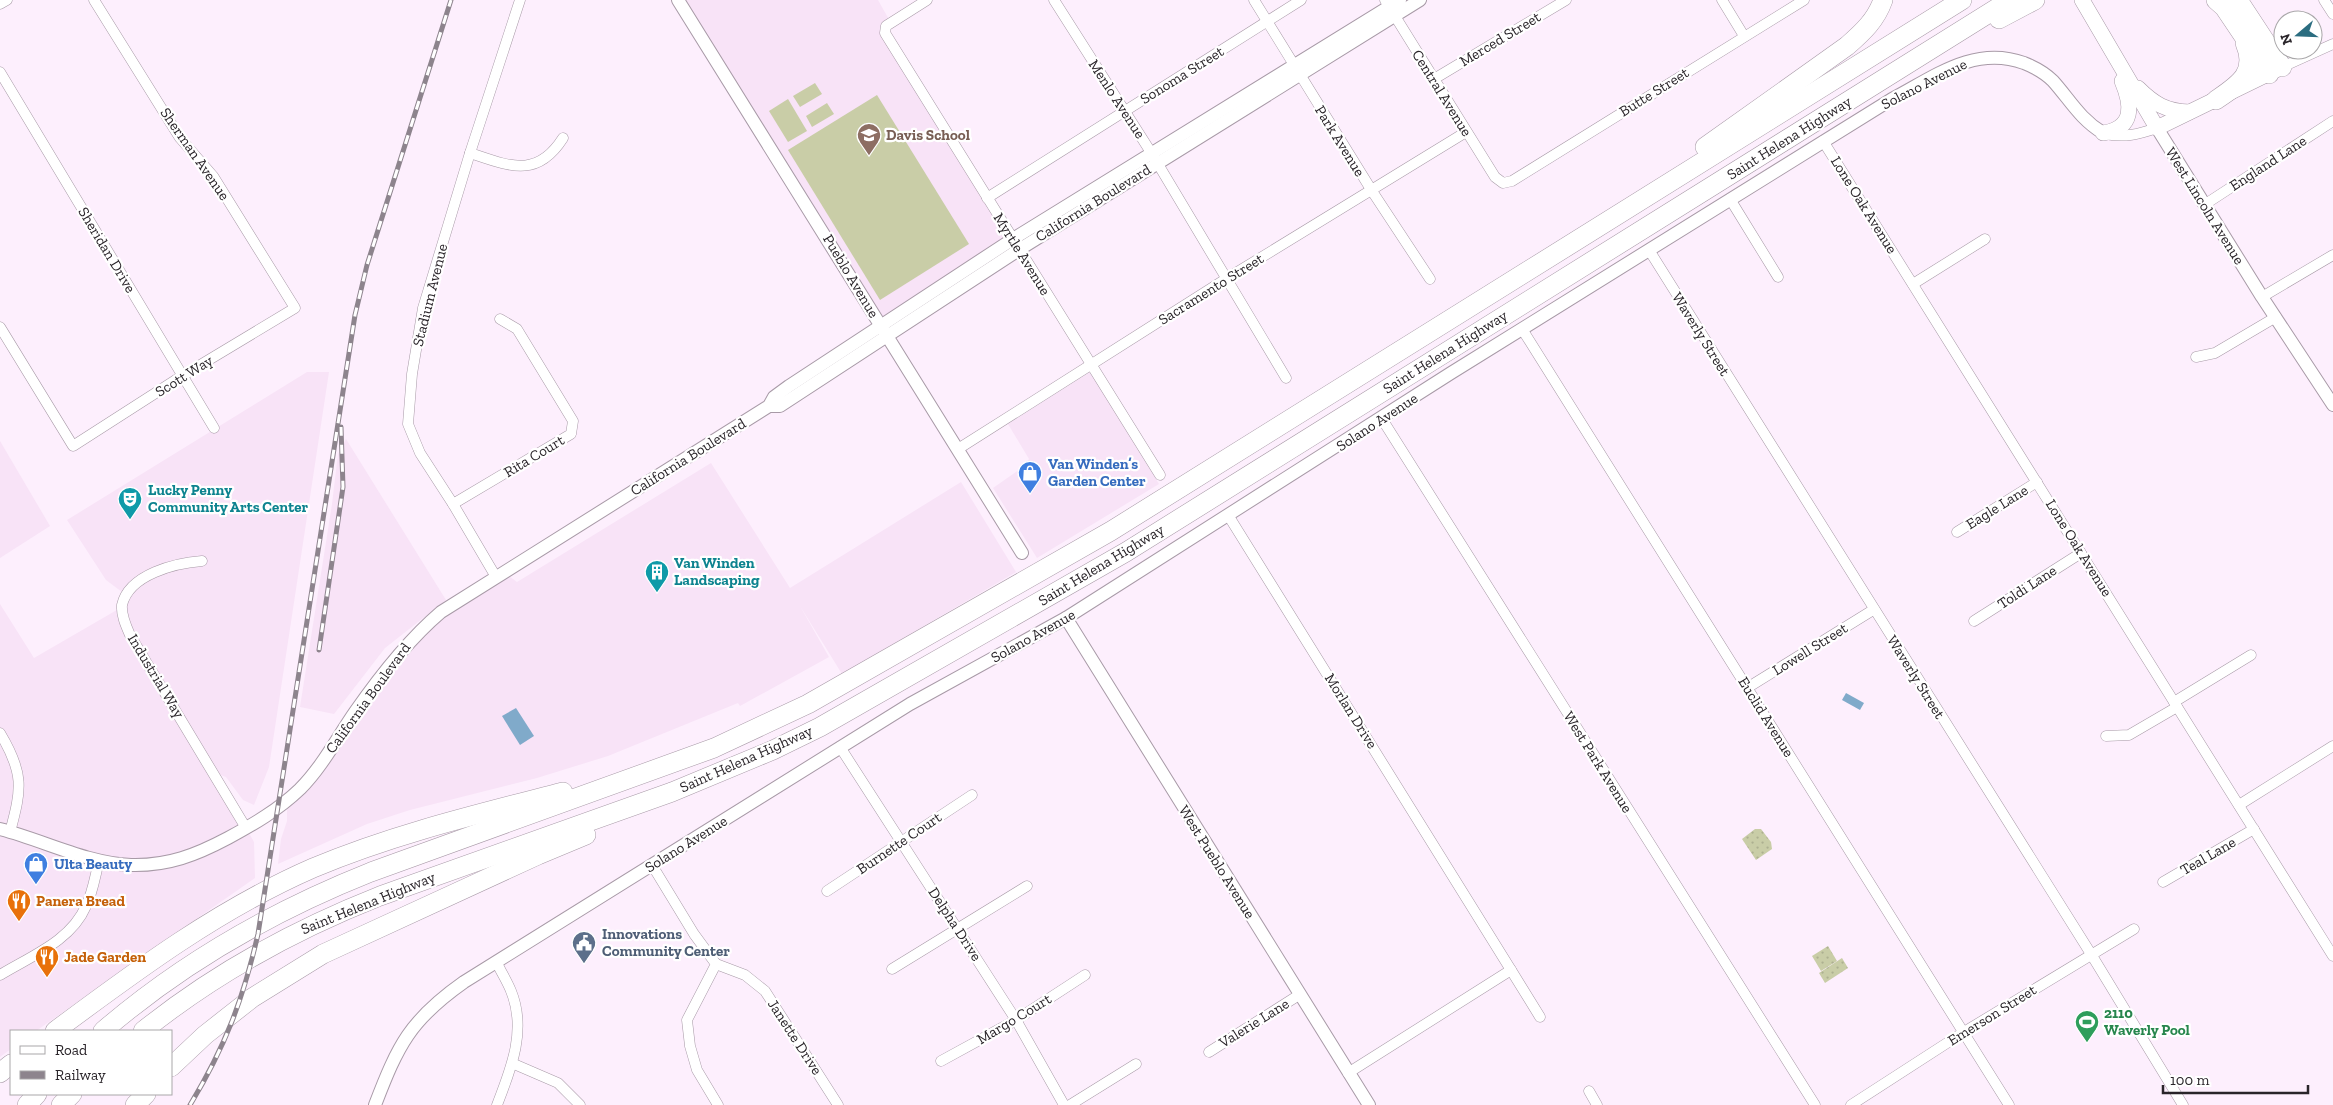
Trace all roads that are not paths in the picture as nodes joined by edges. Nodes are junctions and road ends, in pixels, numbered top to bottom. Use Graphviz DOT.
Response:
graph roads {
  1 [pos="7,0"];
  2 [pos="94,0"];
  3 [pos="520,0"];
  4 [pos="678,0"];
  5 [pos="927,0"];
  6 [pos="1054,0"];
  7 [pos="1254,0"];
  8 [pos="1301,0"];
  9 [pos="1400,0"];
  10 [pos="1420,0"];
  11 [pos="1566,0"];
  12 [pos="1722,0"];
  13 [pos="1804,0"];
  14 [pos="1883,0"];
  15 [pos="1962,0"];
  16 [pos="2010,0"];
  17 [pos="2035,0"];
  18 [pos="2216,0"];
  19 [pos="2238,0"];
  20 [pos="2324,0"];
  21 [pos="2083,2"];
  22 [pos="0,4"];
  23 [pos="1390,8"];
  24 [pos="2333,14"];
  25 [pos="1268,21"];
  26 [pos="2099,29"];
  27 [pos="2240,31"];
  28 [pos="1744,36"];
  29 [pos="2333,44"];
  30 [pos="1296,70"];
  31 [pos="2275,70"];
  32 [pos="0,72"];
  33 [pos="2125,74"];
  34 [pos="1434,79"];
  35 [pos="2216,100"];
  36 [pos="1842,105"];
  37 [pos="1124,111"];
  38 [pos="2189,112"];
  39 [pos="2333,121"];
  40 [pos="2157,128"];
  41 [pos="1466,132"];
  42 [pos="2103,133"];
  43 [pos="563,138"];
  44 [pos="1823,141"];
  45 [pos="470,153"];
  46 [pos="1155,158"];
  47 [pos="1503,183"];
  48 [pos="1372,191"];
  49 [pos="987,198"];
  50 [pos="1730,198"];
  51 [pos="2204,205"];
  52 [pos="1598,227"];
  53 [pos="1985,239"];
  54 [pos="1016,244"];
  55 [pos="1649,250"];
  56 [pos="2333,255"];
  57 [pos="1778,277"];
  58 [pos="1226,279"];
  59 [pos="1430,279"];
  60 [pos="1913,284"];
  61 [pos="2262,297"];
  62 [pos="295,308"];
  63 [pos="2276,317"];
  64 [pos="500,319"];
  65 [pos="0,327"];
  66 [pos="1522,329"];
  67 [pos="884,332"];
  68 [pos="2196,357"];
  69 [pos="1091,365"];
  70 [pos="182,376"];
  71 [pos="1286,378"];
  72 [pos="2333,405"];
  73 [pos="1382,419"];
  74 [pos="214,428"];
  75 [pos="958,449"];
  76 [pos="1160,475"];
  77 [pos="2037,482"];
  78 [pos="453,504"];
  79 [pos="1228,515"];
  80 [pos="1958,532"];
  81 [pos="1022,553"];
  82 [pos="2081,553"];
  83 [pos="202,561"];
  84 [pos="496,577"];
  85 [pos="1873,610"];
  86 [pos="1066,618"];
  87 [pos="1974,621"];
  88 [pos="2251,655"];
  89 [pos="1747,688"];
  90 [pos="2175,704"];
  91 [pos="0,733"];
  92 [pos="2106,736"];
  93 [pos="2333,746"];
  94 [pos="840,747"];
  95 [pos="663,768"];
  96 [pos="724,772"];
  97 [pos="972,795"];
  98 [pos="2239,805"];
  99 [pos="246,828"];
  100 [pos="2254,829"];
  101 [pos="5,830"];
  102 [pos="900,842"];
  103 [pos="99,861"];
  104 [pos="652,865"];
  105 [pos="2163,882"];
  106 [pos="1027,886"];
  107 [pos="827,891"];
  108 [pos="958,927"];
  109 [pos="2134,929"];
  110 [pos="2091,954"];
  111 [pos="2333,956"];
  112 [pos="497,963"];
  113 [pos="716,964"];
  114 [pos="892,969"];
  115 [pos="1511,970"];
  116 [pos="0,975"];
  117 [pos="1085,975"];
  118 [pos="1299,995"];
  119 [pos="1540,1016"];
  120 [pos="1016,1020"];
  121 [pos="56,1030"];
  122 [pos="104,1030"];
  123 [pos="144,1030"];
  124 [pos="1964,1032"];
  125 [pos="1209,1052"];
  126 [pos="941,1061"];
  127 [pos="514,1064"];
  128 [pos="1136,1064"];
  129 [pos="10,1065"];
  130 [pos="172,1066"];
  131 [pos="0,1073"];
  132 [pos="1348,1073"];
  133 [pos="1588,1090"];
  134 [pos="36,1095"];
  135 [pos="71,1095"];
  136 [pos="145,1095"];
  137 [pos="28,1105"];
  138 [pos="61,1105"];
  139 [pos="135,1105"];
  140 [pos="375,1105"];
  141 [pos="497,1105"];
  142 [pos="580,1105"];
  143 [pos="718,1105"];
  144 [pos="838,1105"];
  145 [pos="1064,1105"];
  146 [pos="1070,1105"];
  147 [pos="1369,1105"];
  148 [pos="1598,1105"];
  149 [pos="1815,1105"];
  150 [pos="1851,1105"];
  151 [pos="2009,1105"];
  152 [pos="2182,1105"];
  1 -- 22 [label="street"];
  2 -- 62 [label="street, Sherman Avenue"];
  3 -- 45 [label="street, Stadium Avenue"];
  4 -- 67 [label="street, Pueblo Avenue"];
  5 -- 49 [label="street, Myrtle Avenue"];
  6 -- 37 [label="street, Menlo Avenue"];
  7 -- 25 [label="street, Park Avenue"];
  8 -- 25 [label="street, Sonoma Street"];
  9 -- 23 [label="street, California Boulevard"];
  10 -- 23 [label="street, California Boulevard"];
  11 -- 34 [label="street, Merced Street"];
  12 -- 28 [label="street"];
  13 -- 28 [label="street, Butte Street"];
  14 -- 52 [label="highway"];
  15 -- 52 [label="highway, Saint Helena Highway"];
  16 -- 36 [label="highway, Saint Helena Highway"];
  17 -- 36 [label="highway"];
  18 -- 27 [label="highway"];
  19 -- 31 [label="highway"];
  20 -- 24 [label="street"];
  21 -- 26 [label="main road, West Lincoln Avenue"];
  23 -- 30 [label="street, California Boulevard"];
  23 -- 34 [label="street, Central Avenue"];
  25 -- 30 [label="street, Park Avenue"];
  25 -- 37 [label="street, Sonoma Street"];
  26 -- 33 [label="main road, West Lincoln Avenue"];
  26 -- 42 [label="main road"];
  27 -- 31 [label="highway"];
  27 -- 35 [label="highway"];
  28 -- 47 [label="street, Butte Street"];
  29 -- 31 [label="street"];
  30 -- 46 [label="street, California Boulevard"];
  30 -- 48 [label="street, Park Avenue"];
  31 -- 35 [label="main road"];
  32 -- 70 [label="street, Sheridan Drive"];
  33 -- 38 [label="main road"];
  33 -- 40 [label="main road, West Lincoln Avenue"];
  34 -- 41 [label="street, Central Avenue"];
  35 -- 38 [label="main road"];
  36 -- 96 [label="highway, Saint Helena Highway"];
  37 -- 46 [label="street, Menlo Avenue"];
  37 -- 49 [label="street, Sonoma Street"];
  38 -- 40 [label="main road"];
  39 -- 51 [label="street, England Lane"];
  40 -- 42 [label="street"];
  40 -- 51 [label="street, West Lincoln Avenue"];
  41 -- 47 [label="street, Central Avenue"];
  41 -- 48 [label="street, Sacramento Street"];
  42 -- 44 [label="street, Solano Avenue"];
  43 -- 45 [label="street"];
  44 -- 50 [label="street, Solano Avenue"];
  44 -- 60 [label="street, Lone Oak Avenue"];
  45 -- 78 [label="street, Stadium Avenue"];
  46 -- 54 [label="street, California Boulevard"];
  46 -- 58 [label="street, Menlo Avenue"];
  48 -- 58 [label="street, Sacramento Street"];
  48 -- 59 [label="street, Park Avenue"];
  49 -- 54 [label="street, Myrtle Avenue"];
  50 -- 55 [label="street, Solano Avenue"];
  50 -- 57 [label="street"];
  51 -- 61 [label="street, West Lincoln Avenue"];
  52 -- 95 [label="highway, Saint Helena Highway"];
  53 -- 60 [label="street"];
  54 -- 67 [label="street, California Boulevard"];
  54 -- 69 [label="street, Myrtle Avenue"];
  55 -- 66 [label="street, Solano Avenue"];
  55 -- 85 [label="street, Waverly Street"];
  56 -- 61 [label="street"];
  58 -- 69 [label="street, Sacramento Street"];
  58 -- 71 [label="street, Menlo Avenue"];
  60 -- 77 [label="street, Lone Oak Avenue"];
  61 -- 63 [label="street, West Lincoln Avenue"];
  62 -- 70 [label="street, Scott Way"];
  63 -- 68 [label="street"];
  63 -- 72 [label="street, West Lincoln Avenue"];
  64 -- 78 [label="street, Rita Court"];
  65 -- 70 [label="street, Scott Way"];
  66 -- 73 [label="street, Solano Avenue"];
  66 -- 89 [label="street, Euclid Avenue"];
  67 -- 75 [label="street, Pueblo Avenue"];
  67 -- 84 [label="street, California Boulevard"];
  69 -- 75 [label="street, Sacramento Street"];
  69 -- 76 [label="street, Myrtle Avenue"];
  70 -- 74 [label="street, Sheridan Drive"];
  73 -- 79 [label="street, Solano Avenue"];
  73 -- 149 [label="street, West Park Avenue"];
  75 -- 81 [label="street, Pueblo Avenue"];
  77 -- 80 [label="street, Eagle Lane"];
  77 -- 82 [label="street, Lone Oak Avenue"];
  78 -- 84 [label="street, Stadium Avenue"];
  79 -- 86 [label="street, Solano Avenue"];
  79 -- 115 [label="street, Morlan Drive"];
  82 -- 87 [label="street, Toldi Lane"];
  82 -- 90 [label="street, Lone Oak Avenue"];
  83 -- 99 [label="street, Industrial Way"];
  84 -- 99 [label="street, California Boulevard"];
  85 -- 89 [label="street, Lowell Street"];
  85 -- 110 [label="street, Waverly Street"];
  86 -- 94 [label="street, Solano Avenue"];
  86 -- 118 [label="street, West Pueblo Avenue"];
  88 -- 90 [label="street"];
  89 -- 124 [label="street, Euclid Avenue"];
  90 -- 92 [label="street"];
  90 -- 98 [label="street, Lone Oak Avenue"];
  91 -- 101 [label="street"];
  93 -- 98 [label="street"];
  94 -- 102 [label="street, Delpha Drive"];
  94 -- 104 [label="street, Solano Avenue"];
  95 -- 121 [label="highway"];
  95 -- 122 [label="highway, Saint Helena Highway"];
  96 -- 123 [label="highway, Saint Helena Highway"];
  96 -- 130 [label="highway"];
  97 -- 102 [label="street, Burnette Court"];
  98 -- 100 [label="street, Lone Oak Avenue"];
  99 -- 103 [label="street, California Boulevard"];
  100 -- 105 [label="street, Teal Lane"];
  100 -- 111 [label="street, Lone Oak Avenue"];
  101 -- 103 [label="street, California Boulevard"];
  102 -- 107 [label="street, Burnette Court"];
  102 -- 108 [label="street, Delpha Drive"];
  103 -- 116 [label="street"];
  104 -- 112 [label="street, Solano Avenue"];
  104 -- 113 [label="street"];
  106 -- 108 [label="street"];
  108 -- 114 [label="street"];
  108 -- 120 [label="street, Delpha Drive"];
  109 -- 110 [label="street, Emerson Street"];
  110 -- 124 [label="street, Emerson Street"];
  110 -- 152 [label="street, Waverly Street"];
  112 -- 127 [label="street"];
  112 -- 140 [label="street, Solano Avenue"];
  113 -- 143 [label="street"];
  113 -- 144 [label="street, Janette Drive"];
  115 -- 119 [label="street, Morlan Drive"];
  115 -- 132 [label="street"];
  117 -- 120 [label="street, Margo Court"];
  118 -- 125 [label="street, Valerie Lane"];
  118 -- 132 [label="street, West Pueblo Avenue"];
  120 -- 126 [label="street, Margo Court"];
  120 -- 145 [label="street, Delpha Drive"];
  124 -- 150 [label="street, Emerson Street"];
  124 -- 151 [label="street, Euclid Avenue"];
  127 -- 141 [label="street"];
  127 -- 142 [label="street"];
  128 -- 146 [label="street"];
  129 -- 131 [label="highway"];
  132 -- 147 [label="street, West Pueblo Avenue"];
  133 -- 148 [label="street"];
  134 -- 137 [label="highway"];
  135 -- 138 [label="highway"];
  136 -- 139 [label="highway"];
}
